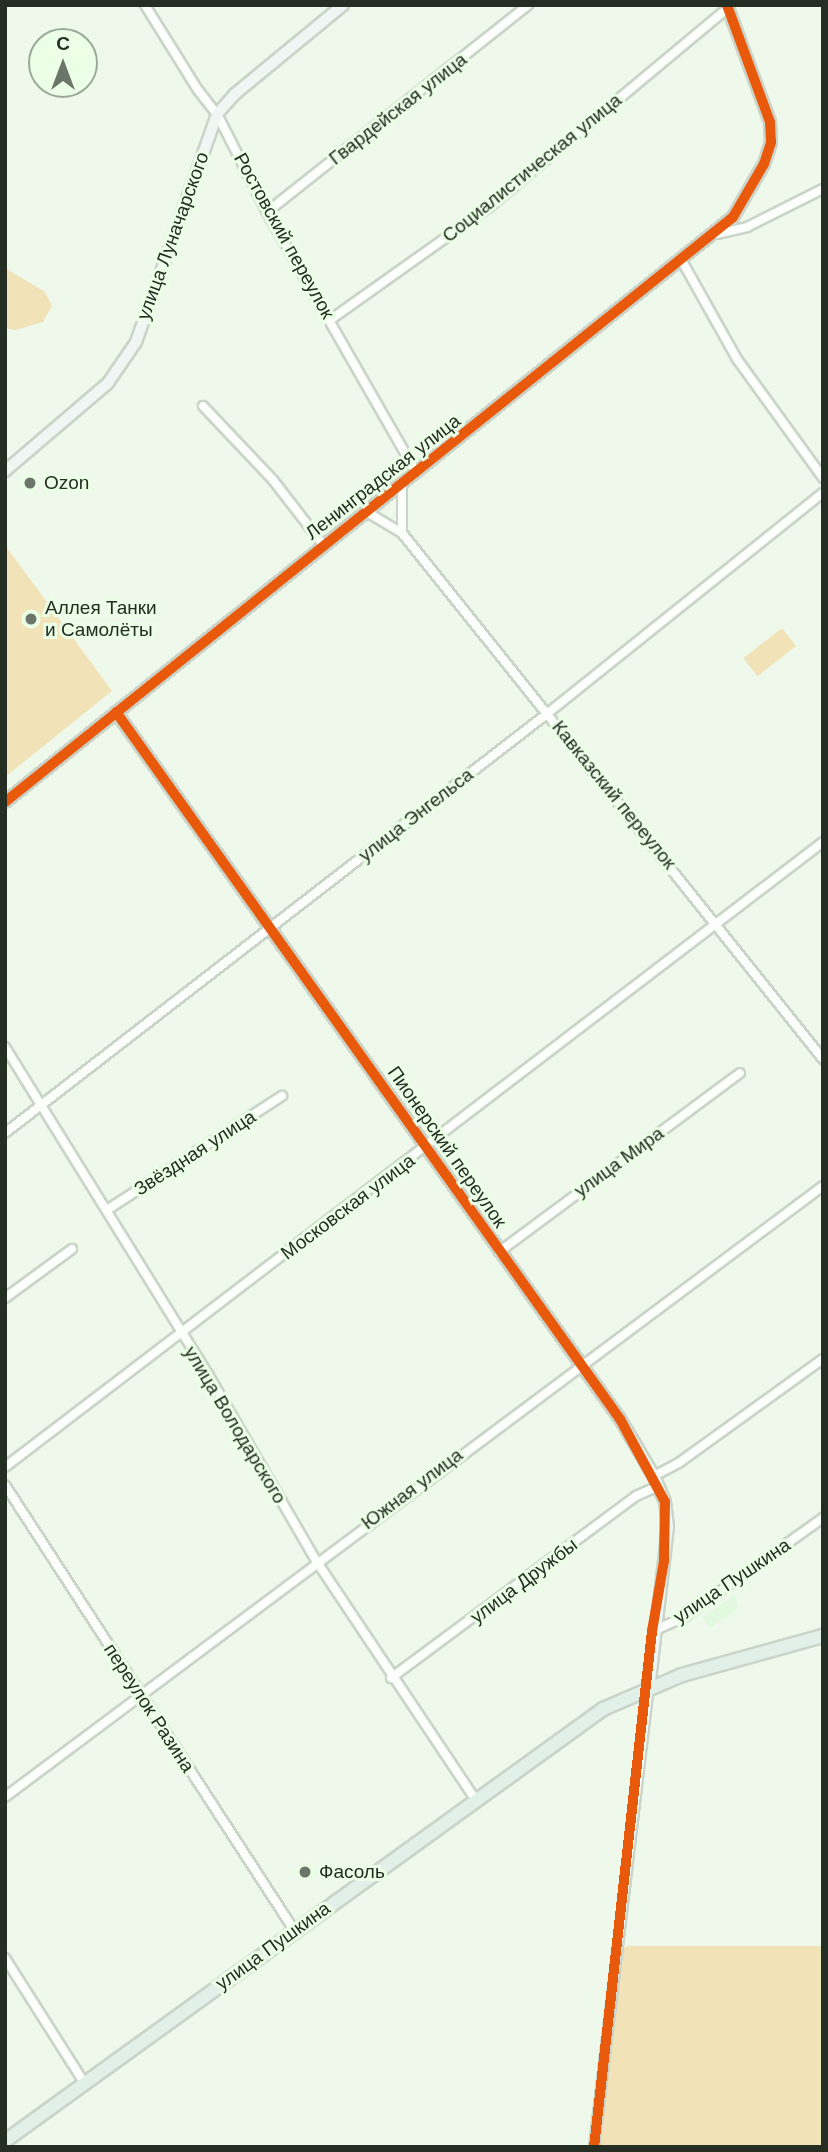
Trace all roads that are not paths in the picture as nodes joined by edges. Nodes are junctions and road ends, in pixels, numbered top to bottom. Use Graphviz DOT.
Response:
graph roads {
  1 [pos="145,5"];
  2 [pos="344,5"];
  3 [pos="528,5"];
  4 [pos="728,7"];
  5 [pos="217,114"];
  6 [pos="823,189"];
  7 [pos="267,212"];
  8 [pos="717,234"];
  9 [pos="682,261"];
  10 [pos="330,320"];
  11 [pos="203,406"];
  12 [pos="5,471"];
  13 [pos="416,472"];
  14 [pos="823,478"];
  15 [pos="402,483"];
  16 [pos="823,493"];
  17 [pos="367,512"];
  18 [pos="402,533"];
  19 [pos="324,545"];
  20 [pos="116,712"];
  21 [pos="548,713"];
  22 [pos="5,802"];
  23 [pos="823,842"];
  24 [pos="718,925"];
  25 [pos="271,926"];
  26 [pos="5,1046"];
  27 [pos="823,1059"];
  28 [pos="740,1073"];
  29 [pos="282,1096"];
  30 [pos="42,1106"];
  31 [pos="5,1133"];
  32 [pos="427,1147"];
  33 [pos="823,1186"];
  34 [pos="107,1210"];
  35 [pos="72,1249"];
  36 [pos="499,1252"];
  37 [pos="5,1298"];
  38 [pos="180,1334"];
  39 [pos="823,1359"];
  40 [pos="579,1364"];
  41 [pos="5,1468"];
  42 [pos="656,1481"];
  43 [pos="5,1485"];
  44 [pos="823,1518"];
  45 [pos="317,1562"];
  46 [pos="652,1631"];
  47 [pos="823,1636"];
  48 [pos="391,1678"];
  49 [pos="649,1688"];
  50 [pos="138,1693"];
  51 [pos="5,1797"];
  52 [pos="474,1797"];
  53 [pos="294,1930"];
  54 [pos="5,1958"];
  55 [pos="85,2084"];
  56 [pos="5,2141"];
  57 [pos="594,2147"];
  1 -- 5 [label="street, Ростовский переулок"];
  2 -- 5 [label="street, улица Луначарского"];
  3 -- 7 [label="street, Гвардейская улица"];
  4 -- 8 [label="street, Ленинградская улица"];
  4 -- 10 [label="street, Социалистическая улица"];
  5 -- 7 [label="street, Ростовский переулок"];
  5 -- 12 [label="street, улица Луначарского"];
  6 -- 8 [label="street, Ленинградская улица"];
  7 -- 10 [label="street, Ростовский переулок"];
  8 -- 9 [label="street, Ленинградская улица"];
  9 -- 13 [label="street, Ленинградская улица"];
  9 -- 14 [label="street"];
  10 -- 13 [label="street, Ростовский переулок"];
  11 -- 19 [label="street"];
  13 -- 15 [label="street, Ленинградская улица"];
  15 -- 17 [label="street, Ленинградская улица"];
  15 -- 18 [label="street"];
  16 -- 21 [label="street, улица Энгельса"];
  17 -- 18 [label="street, Кавказский переулок"];
  17 -- 19 [label="street, Ленинградская улица"];
  18 -- 21 [label="street, Кавказский переулок"];
  19 -- 20 [label="street, Ленинградская улица"];
  20 -- 22 [label="street, Ленинградская улица"];
  20 -- 25 [label="street, Пионерский переулок"];
  21 -- 24 [label="street, Кавказский переулок"];
  21 -- 25 [label="street, улица Энгельса"];
  23 -- 24 [label="street, Московская улица"];
  24 -- 27 [label="street, Кавказский переулок"];
  24 -- 32 [label="street, Московская улица"];
  25 -- 30 [label="street, улица Энгельса"];
  25 -- 32 [label="street, Пионерский переулок"];
  26 -- 30 [label="street, улица Володарского"];
  28 -- 36 [label="street, улица Мира"];
  29 -- 34 [label="street, Звёздная улица"];
  30 -- 31 [label="street, улица Энгельса"];
  30 -- 34 [label="street, улица Володарского"];
  32 -- 36 [label="street, Пионерский переулок"];
  32 -- 38 [label="street, Московская улица"];
  33 -- 40 [label="street, Южная улица"];
  34 -- 38 [label="street, улица Володарского"];
  35 -- 37 [label="street"];
  36 -- 40 [label="street, Пионерский переулок"];
  38 -- 41 [label="street, Московская улица"];
  38 -- 45 [label="street, улица Володарского"];
  39 -- 42 [label="street, улица Дружбы"];
  40 -- 42 [label="street, Пионерский переулок"];
  40 -- 45 [label="street, Южная улица"];
  42 -- 46 [label="street, Пионерский переулок"];
  42 -- 48 [label="street, улица Дружбы"];
  43 -- 50 [label="street, переулок Разина"];
  44 -- 46 [label="street, улица Пушкина"];
  45 -- 48 [label="street, улица Володарского"];
  45 -- 50 [label="street, Южная улица"];
  46 -- 49 [label="street, улица Пушкина"];
  47 -- 49 [label="main road, улица Пушкина"];
  48 -- 52 [label="street, улица Володарского"];
  49 -- 52 [label="main road, улица Пушкина"];
  49 -- 57 [label="street"];
  50 -- 51 [label="street, Южная улица"];
  50 -- 53 [label="street, переулок Разина"];
  52 -- 53 [label="main road, улица Пушкина"];
  53 -- 55 [label="main road, улица Пушкина"];
  54 -- 55 [label="street"];
  55 -- 56 [label="main road, улица Пушкина"];
}
